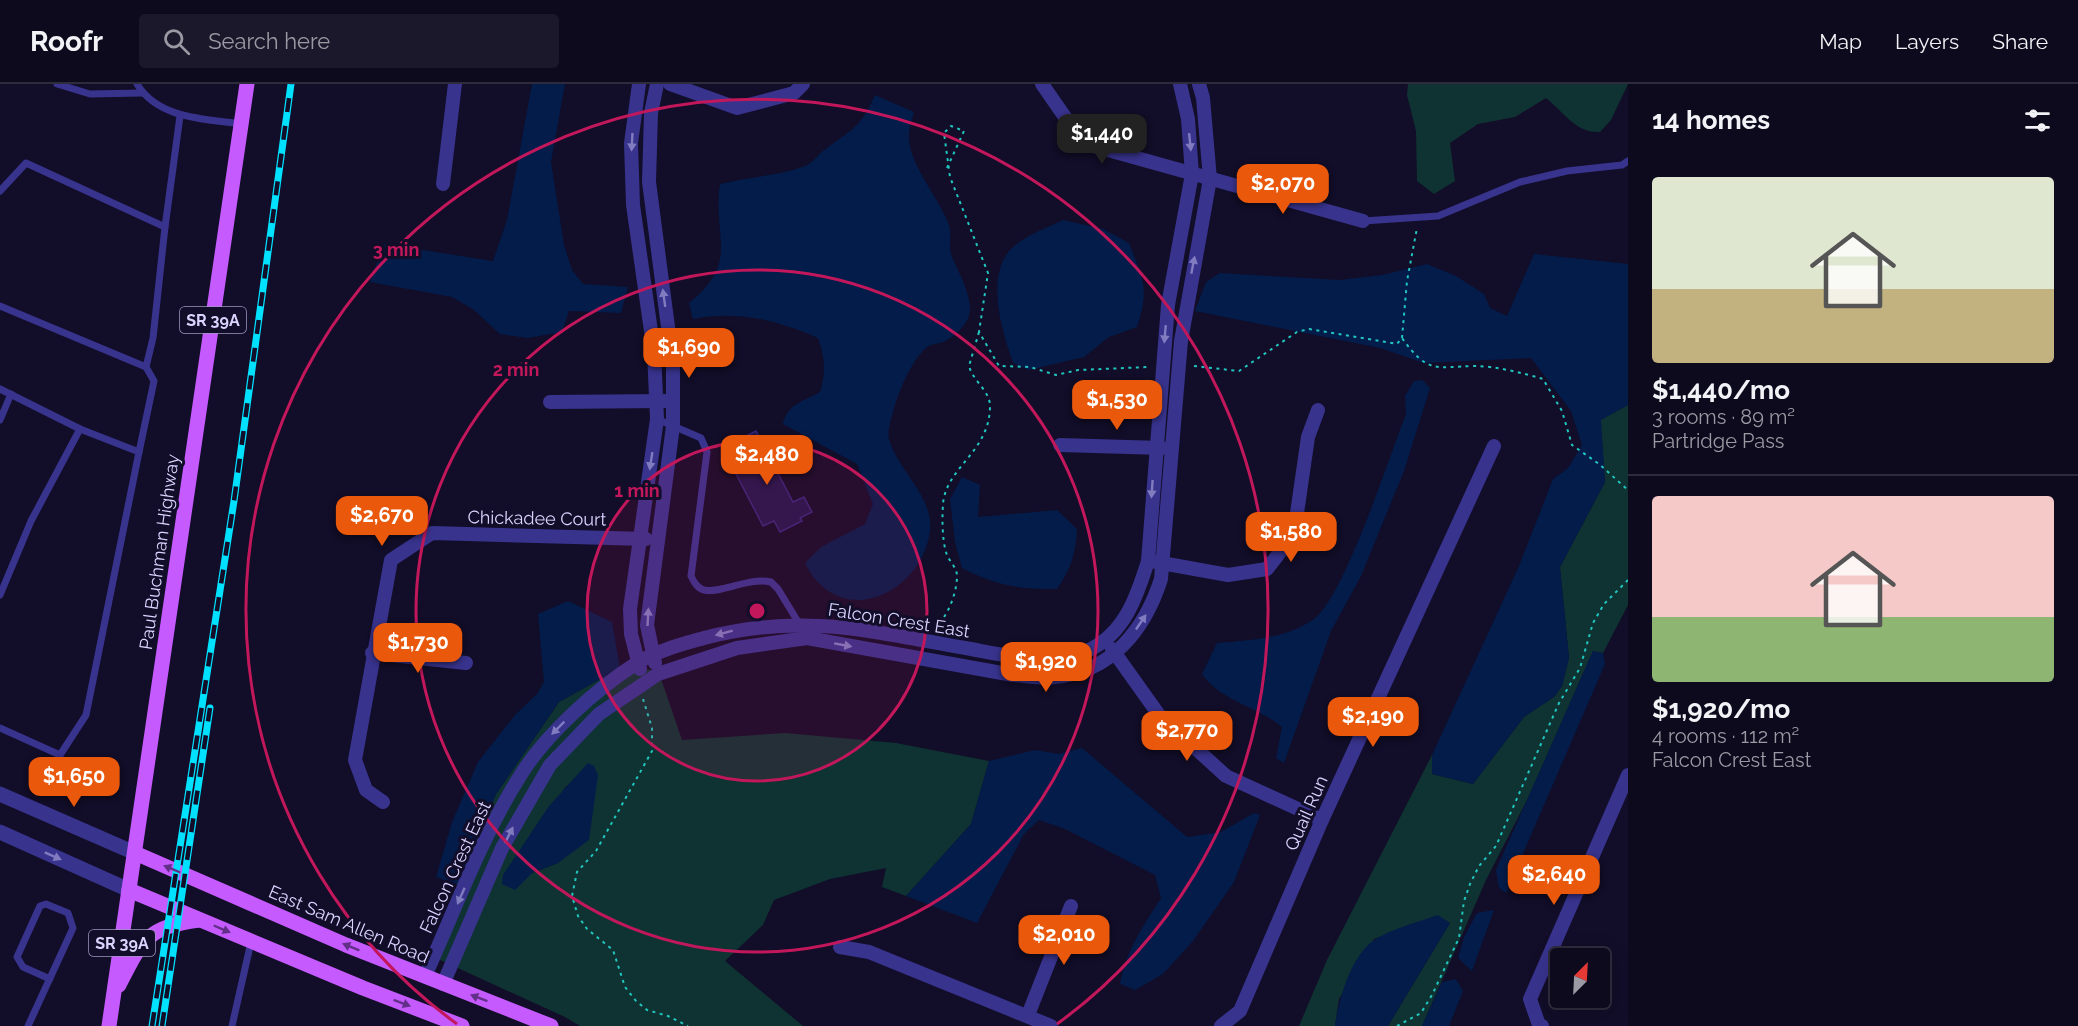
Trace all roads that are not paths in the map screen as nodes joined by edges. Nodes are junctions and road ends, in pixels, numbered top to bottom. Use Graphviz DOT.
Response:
graph roads {
  1 [pos="57,84"];
  2 [pos="137,84"];
  3 [pos="247,84"];
  4 [pos="455,84"];
  5 [pos="639,84"];
  6 [pos="657,84"];
  7 [pos="670,84"];
  8 [pos="803,84"];
  9 [pos="1042,84"];
  10 [pos="1180,84"];
  11 [pos="1199,84"];
  12 [pos="143,93"];
  13 [pos="180,116"];
  14 [pos="241,124"];
  15 [pos="1628,161"];
  16 [pos="1192,174"];
  17 [pos="1210,179"];
  18 [pos="443,183"];
  19 [pos="0,191"];
  20 [pos="1363,221"];
  21 [pos="653,222"];
  22 [pos="636,225"];
  23 [pos="165,227"];
  24 [pos="1170,291"];
  25 [pos="1188,293"];
  26 [pos="0,306"];
  27 [pos="146,367"];
  28 [pos="0,389"];
  29 [pos="11,394"];
  30 [pos="656,400"];
  31 [pos="673,401"];
  32 [pos="550,402"];
  33 [pos="1318,410"];
  34 [pos="657,419"];
  35 [pos="0,420"];
  36 [pos="673,426"];
  37 [pos="80,429"];
  38 [pos="1060,445"];
  39 [pos="1494,446"];
  40 [pos="1155,448"];
  41 [pos="1173,448"];
  42 [pos="139,452"];
  43 [pos="639,538"];
  44 [pos="657,540"];
  45 [pos="1148,561"];
  46 [pos="1163,562"];
  47 [pos="0,595"];
  48 [pos="799,623"];
  49 [pos="807,638"];
  50 [pos="1106,639"];
  51 [pos="969,649"];
  52 [pos="372,653"];
  53 [pos="1116,655"];
  54 [pos="654,656"];
  55 [pos="466,663"];
  56 [pos="638,663"];
  57 [pos="966,666"];
  58 [pos="658,674"];
  59 [pos="644,683"];
  60 [pos="0,728"];
  61 [pos="60,755"];
  62 [pos="58,769"];
  63 [pos="1628,775"];
  64 [pos="0,794"];
  65 [pos="507,799"];
  66 [pos="383,802"];
  67 [pos="522,809"];
  68 [pos="1322,820"];
  69 [pos="0,832"];
  70 [pos="135,853"];
  71 [pos="129,890"];
  72 [pos="1071,906"];
  73 [pos="199,920"];
  74 [pos="251,942"];
  75 [pos="840,947"];
  76 [pos="425,976"];
  77 [pos="50,979"];
  78 [pos="443,984"];
  79 [pos="114,995"];
  80 [pos="1028,1015"];
  81 [pos="436,1021"];
  82 [pos="28,1026"];
  83 [pos="109,1026"];
  84 [pos="232,1026"];
  85 [pos="462,1026"];
  86 [pos="551,1026"];
  87 [pos="1051,1026"];
  88 [pos="1221,1026"];
  89 [pos="1542,1026"];
  1 -- 12 [label="lane"];
  2 -- 12 [label="lane"];
  3 -- 14 [label="main road, Paul Buchman Highway / SR 39A"];
  4 -- 18 [label="street"];
  5 -- 22 [label="street, one-way"];
  6 -- 21 [label="street"];
  7 -- 8 [label="street"];
  9 -- 16 [label="street"];
  10 -- 16 [label="street, Falcon Crest East, one-way"];
  11 -- 17 [label="street, Falcon Crest East"];
  12 -- 13 [label="lane"];
  13 -- 14 [label="lane"];
  13 -- 23 [label="lane"];
  14 -- 70 [label="main road, Paul Buchman Highway / SR 39A"];
  15 -- 20 [label="lane"];
  16 -- 17 [label="street"];
  16 -- 24 [label="street, Falcon Crest East"];
  17 -- 20 [label="street"];
  25 -- 17 [label="street, Falcon Crest East, one-way"];
  19 -- 23 [label="lane"];
  21 -- 22 [label="street"];
  31 -- 21 [label="street, one-way"];
  22 -- 30 [label="street"];
  23 -- 27 [label="lane"];
  24 -- 25 [label="street"];
  24 -- 40 [label="street, Falcon Crest East, one-way"];
  25 -- 41 [label="street, Falcon Crest East"];
  26 -- 27 [label="lane"];
  27 -- 42 [label="lane"];
  28 -- 29 [label="lane"];
  29 -- 35 [label="lane"];
  29 -- 37 [label="lane"];
  30 -- 31 [label="street"];
  30 -- 32 [label="street"];
  30 -- 34 [label="street"];
  31 -- 36 [label="street"];
  33 -- 46 [label="street"];
  34 -- 36 [label="lane"];
  34 -- 43 [label="street, one-way"];
  36 -- 44 [label="street"];
  36 -- 48 [label="lane"];
  37 -- 42 [label="lane"];
  37 -- 47 [label="lane"];
  38 -- 40 [label="street"];
  39 -- 68 [label="street, Quail Run"];
  40 -- 41 [label="street"];
  40 -- 45 [label="street, Falcon Crest East, one-way"];
  41 -- 46 [label="street, Falcon Crest East"];
  42 -- 61 [label="lane"];
  43 -- 44 [label="street, Chickadee Court"];
  43 -- 52 [label="street, Chickadee Court"];
  43 -- 56 [label="street"];
  54 -- 44 [label="street, one-way"];
  45 -- 46 [label="street"];
  45 -- 50 [label="street, Falcon Crest East"];
  53 -- 46 [label="street, Falcon Crest East, one-way"];
  48 -- 49 [label="lane"];
  48 -- 51 [label="street, Falcon Crest East"];
  48 -- 54 [label="street, Falcon Crest East, one-way"];
  49 -- 57 [label="street, Falcon Crest East, one-way"];
  49 -- 58 [label="street, Falcon Crest East"];
  50 -- 51 [label="street, Falcon Crest East"];
  50 -- 53 [label="street"];
  51 -- 57 [label="street"];
  52 -- 55 [label="street"];
  52 -- 66 [label="street, Chickadee Court"];
  53 -- 57 [label="street, Falcon Crest East"];
  53 -- 68 [label="street"];
  54 -- 56 [label="street, Falcon Crest East"];
  54 -- 58 [label="street"];
  56 -- 59 [label="street"];
  56 -- 65 [label="street, Falcon Crest East, one-way"];
  58 -- 59 [label="street, Falcon Crest East"];
  59 -- 67 [label="street, Falcon Crest East"];
  60 -- 61 [label="lane"];
  61 -- 62 [label="lane"];
  63 -- 89 [label="street"];
  64 -- 70 [label="street"];
  65 -- 67 [label="street"];
  65 -- 76 [label="street, Falcon Crest East, one-way"];
  78 -- 67 [label="street, Falcon Crest East, one-way"];
  68 -- 88 [label="street, Quail Run"];
  69 -- 71 [label="street, one-way"];
  70 -- 71 [label="main road, Paul Buchman Highway / SR 39A"];
  76 -- 70 [label="main road, East Sam Allen Road, one-way"];
  71 -- 73 [label="main road"];
  71 -- 79 [label="main road, Paul Buchman Highway / SR 39A"];
  72 -- 80 [label="street"];
  73 -- 74 [label="main road, one-way"];
  73 -- 79 [label="main road"];
  74 -- 81 [label="main road, one-way"];
  74 -- 84 [label="lane"];
  75 -- 80 [label="street"];
  76 -- 78 [label="main road, East Sam Allen Road"];
  77 -- 77 [label="lane"];
  77 -- 82 [label="lane"];
  86 -- 78 [label="main road, East Sam Allen Road, one-way"];
  79 -- 83 [label="main road, Paul Buchman Highway / SR 39A"];
  80 -- 87 [label="street"];
  81 -- 85 [label="main road"];
}
